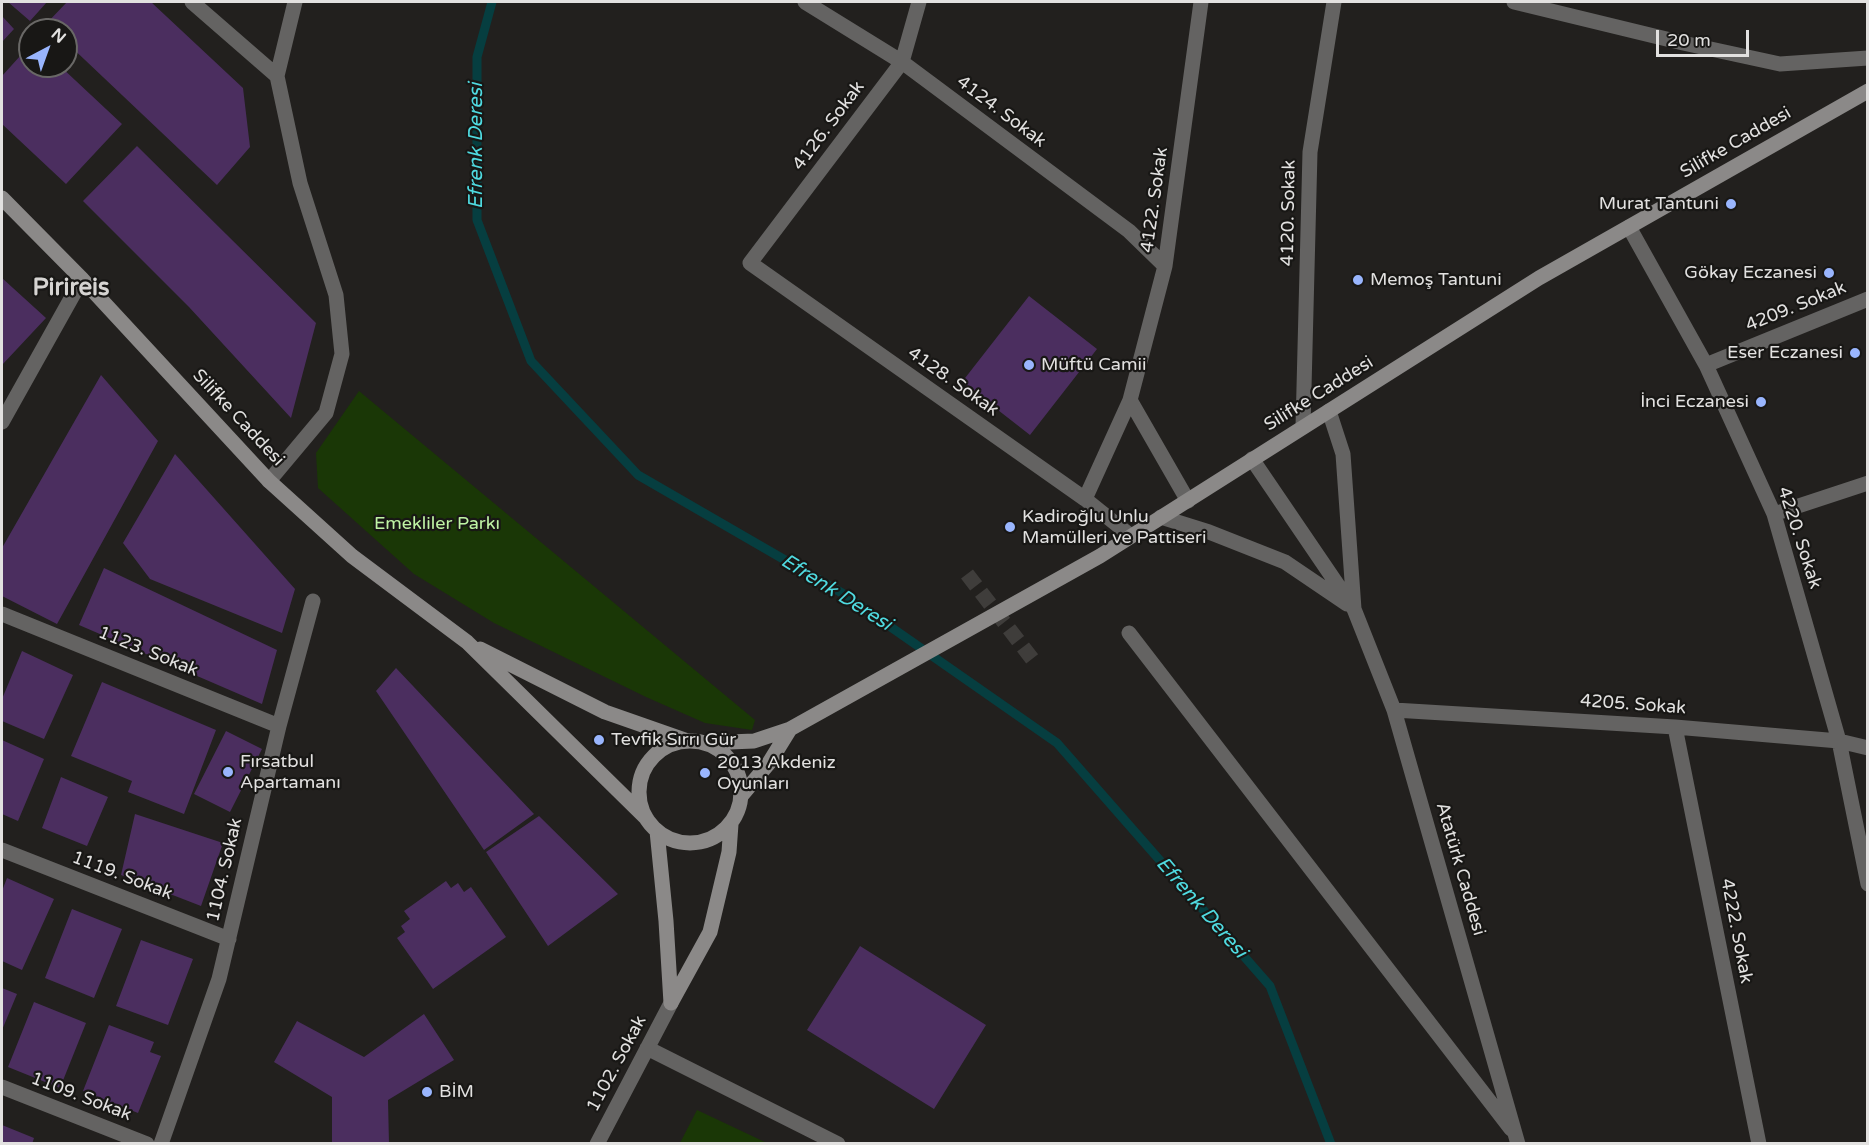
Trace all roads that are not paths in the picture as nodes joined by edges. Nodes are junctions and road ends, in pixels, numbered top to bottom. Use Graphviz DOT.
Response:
graph roads {
  1 [pos="192,2"];
  2 [pos="295,2"];
  3 [pos="805,2"];
  4 [pos="919,2"];
  5 [pos="1201,2"];
  6 [pos="1334,2"];
  7 [pos="1514,2"];
  8 [pos="1868,58"];
  9 [pos="902,62"];
  10 [pos="277,76"];
  11 [pos="1868,91"];
  12 [pos="2,198"];
  13 [pos="1629,226"];
  14 [pos="750,263"];
  15 [pos="1165,266"];
  16 [pos="82,279"];
  17 [pos="1868,299"];
  18 [pos="1706,365"];
  19 [pos="1130,400"];
  20 [pos="1329,411"];
  21 [pos="2,422"];
  22 [pos="1303,427"];
  23 [pos="1252,459"];
  24 [pos="269,481"];
  25 [pos="1868,483"];
  26 [pos="1085,499"];
  27 [pos="1188,501"];
  28 [pos="1774,514"];
  29 [pos="1161,518"];
  30 [pos="1131,536"];
  31 [pos="313,601"];
  32 [pos="1354,609"];
  33 [pos="2,614"];
  34 [pos="1129,633"];
  35 [pos="466,642"];
  36 [pos="1394,710"];
  37 [pos="279,726"];
  38 [pos="1675,727"];
  39 [pos="790,729"];
  40 [pos="686,740"];
  41 [pos="1839,741"];
  42 [pos="705,742"];
  43 [pos="1868,748"];
  44 [pos="742,795"];
  45 [pos="731,824"];
  46 [pos="652,825"];
  47 [pos="2,850"];
  48 [pos="1868,884"];
  49 [pos="229,939"];
  50 [pos="671,1003"];
  51 [pos="647,1048"];
  52 [pos="2,1088"];
  53 [pos="1517,1140"];
  54 [pos="147,1143"];
  55 [pos="161,1143"];
  56 [pos="597,1143"];
  57 [pos="838,1143"];
  58 [pos="1759,1143"];
  1 -- 10 [label="street"];
  2 -- 10 [label="street"];
  3 -- 9 [label="street, 4124. Sokak"];
  4 -- 9 [label="street, 4126. Sokak"];
  5 -- 15 [label="street, 4122. Sokak"];
  6 -- 22 [label="street, 4120. Sokak"];
  7 -- 8 [label="street"];
  9 -- 14 [label="street, 4126. Sokak"];
  9 -- 15 [label="street, 4124. Sokak"];
  10 -- 24 [label="street"];
  11 -- 13 [label="street, Silifke Caddesi"];
  12 -- 16 [label="street, Silifke Caddesi"];
  13 -- 18 [label="street, 4220. Sokak"];
  13 -- 20 [label="street, Silifke Caddesi"];
  14 -- 26 [label="street, 4128. Sokak"];
  15 -- 19 [label="street, 4122. Sokak"];
  16 -- 21 [label="street"];
  16 -- 24 [label="street, Silifke Caddesi"];
  17 -- 18 [label="street, 4209. Sokak"];
  18 -- 28 [label="street, 4220. Sokak"];
  19 -- 26 [label="street, 4122. Sokak"];
  19 -- 27 [label="street"];
  20 -- 22 [label="street, Silifke Caddesi"];
  20 -- 32 [label="street, Atatürk Caddesi"];
  22 -- 23 [label="street, Silifke Caddesi"];
  23 -- 27 [label="street, Silifke Caddesi"];
  23 -- 32 [label="street, Atatürk Caddesi"];
  24 -- 35 [label="street, Silifke Caddesi"];
  25 -- 28 [label="street"];
  26 -- 30 [label="street, 4128. Sokak"];
  27 -- 29 [label="street, Silifke Caddesi"];
  28 -- 41 [label="street, 4220. Sokak"];
  29 -- 30 [label="street, Silifke Caddesi"];
  29 -- 32 [label="street"];
  30 -- 39 [label="street, Silifke Caddesi"];
  31 -- 37 [label="street, 1104. Sokak"];
  32 -- 36 [label="street, Atatürk Caddesi"];
  33 -- 37 [label="street, 1123. Sokak"];
  34 -- 53 [label="street"];
  35 -- 40 [label="street"];
  35 -- 46 [label="street"];
  36 -- 38 [label="street, 4205. Sokak"];
  36 -- 53 [label="street, Atatürk Caddesi"];
  37 -- 49 [label="street, 1104. Sokak"];
  38 -- 41 [label="street, 4205. Sokak"];
  38 -- 58 [label="street, 4222. Sokak"];
  39 -- 42 [label="street, Silifke Caddesi"];
  39 -- 44 [label="street"];
  40 -- 42 [label="street"];
  40 -- 46 [label="street"];
  41 -- 43 [label="street, 4205. Sokak"];
  41 -- 48 [label="street, 4220. Sokak"];
  42 -- 44 [label="street"];
  44 -- 45 [label="street"];
  45 -- 46 [label="street"];
  45 -- 50 [label="street"];
  46 -- 50 [label="street"];
  47 -- 49 [label="street, 1119. Sokak"];
  49 -- 55 [label="street, 1104. Sokak"];
  50 -- 51 [label="street, 1102. Sokak"];
  51 -- 56 [label="street, 1102. Sokak"];
  51 -- 57 [label="street"];
  52 -- 54 [label="street, 1109. Sokak"];
}
